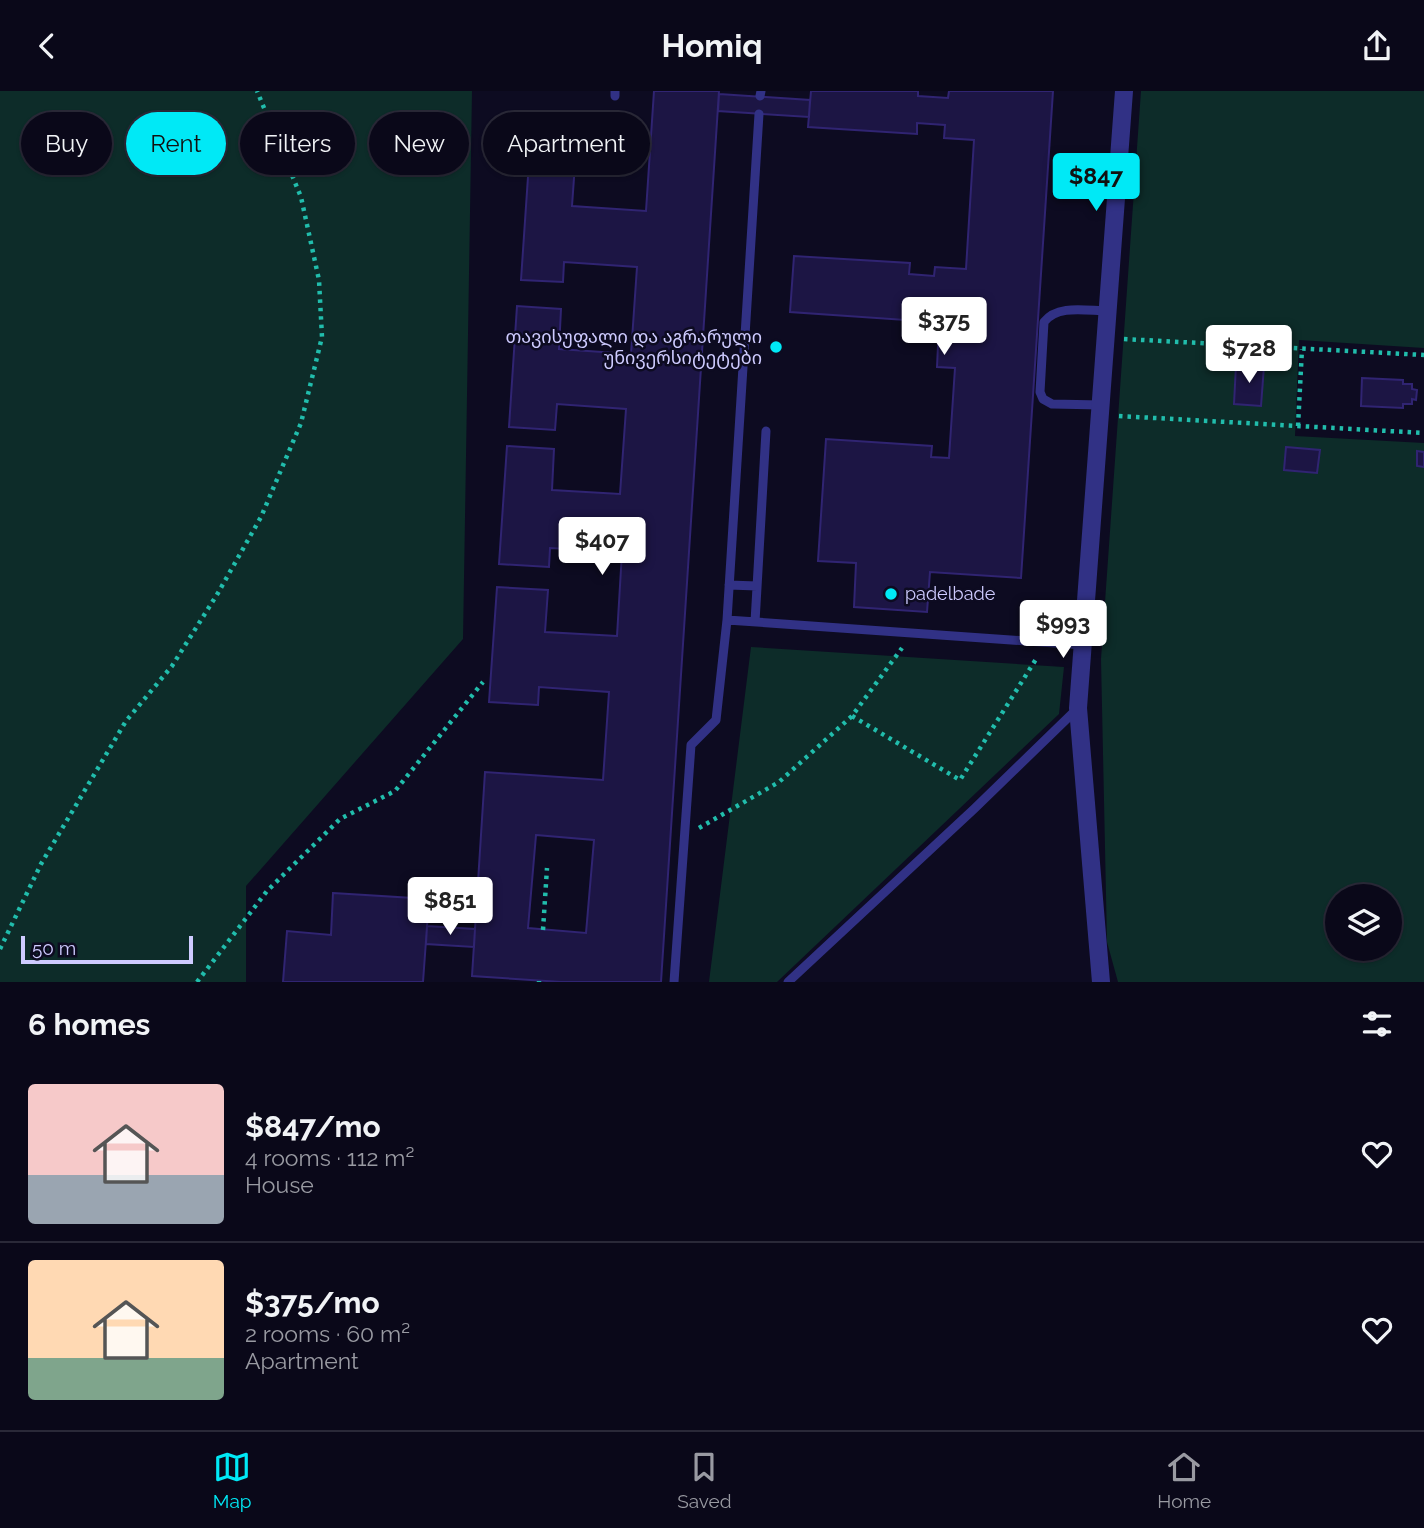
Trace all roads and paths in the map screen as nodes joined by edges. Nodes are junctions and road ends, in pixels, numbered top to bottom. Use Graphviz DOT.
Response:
graph roads {
  1 [pos="257,91"];
  2 [pos="1124,91"];
  3 [pos="759,114"];
  4 [pos="1108,311"];
  5 [pos="1106,337"];
  6 [pos="1302,349"];
  7 [pos="1424,355"];
  8 [pos="1101,410"];
  9 [pos="1298,426"];
  10 [pos="766,431"];
  11 [pos="1424,433"];
  12 [pos="729,585"];
  13 [pos="757,586"];
  14 [pos="727,620"];
  15 [pos="755,622"];
  16 [pos="913,633"];
  17 [pos="1046,642"];
  18 [pos="1083,645"];
  19 [pos="483,682"];
  20 [pos="1078,708"];
  21 [pos="852,716"];
  22 [pos="684,836"];
  23 [pos="547,868"];
  24 [pos="542,930"];
  25 [pos="0,949"];
  26 [pos="197,982"];
  27 [pos="674,982"];
  28 [pos="788,982"];
  29 [pos="1101,982"];
  1 -- 25 [label="path"];
  2 -- 4 [label="street"];
  3 -- 12 [label="lane"];
  4 -- 5 [label="street"];
  4 -- 8 [label="lane"];
  5 -- 6 [label="path"];
  5 -- 8 [label="street"];
  6 -- 7 [label="path"];
  6 -- 9 [label="path"];
  8 -- 9 [label="path"];
  8 -- 18 [label="street"];
  9 -- 11 [label="path"];
  10 -- 13 [label="lane"];
  12 -- 13 [label="lane"];
  12 -- 14 [label="lane"];
  13 -- 15 [label="lane"];
  14 -- 15 [label="lane"];
  14 -- 22 [label="lane"];
  15 -- 16 [label="lane"];
  16 -- 17 [label="lane"];
  16 -- 21 [label="path"];
  17 -- 18 [label="lane"];
  17 -- 21 [label="path"];
  18 -- 20 [label="street"];
  19 -- 26 [label="path"];
  20 -- 28 [label="lane"];
  20 -- 29 [label="street"];
  21 -- 22 [label="path"];
  22 -- 27 [label="lane"];
  23 -- 24 [label="path"];
}
